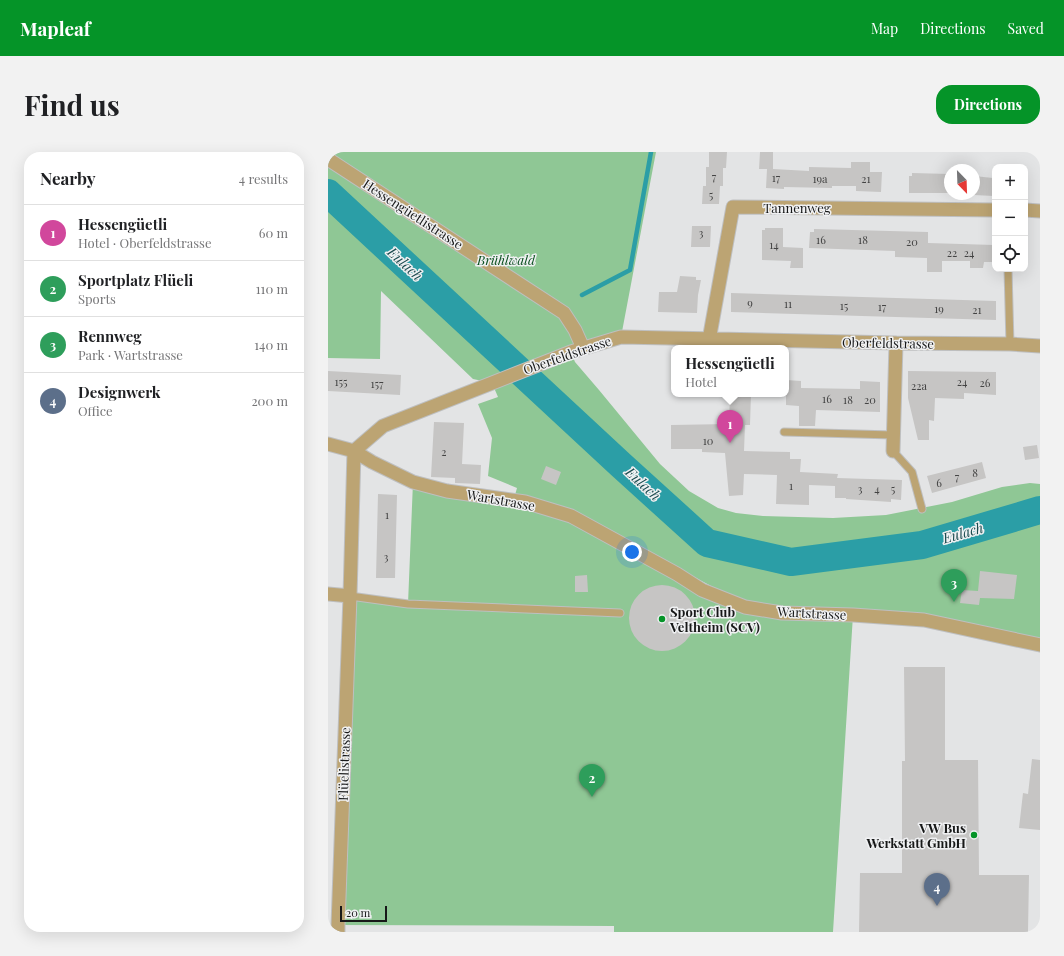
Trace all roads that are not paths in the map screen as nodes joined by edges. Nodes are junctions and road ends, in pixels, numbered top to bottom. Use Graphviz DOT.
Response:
graph roads {
  1 [pos="328,158"];
  2 [pos="992,210"];
  3 [pos="1028,210"];
  4 [pos="1040,211"];
  5 [pos="1008,272"];
  6 [pos="709,340"];
  7 [pos="896,343"];
  8 [pos="1010,344"];
  9 [pos="1040,346"];
  10 [pos="583,348"];
  11 [pos="784,432"];
  12 [pos="893,435"];
  13 [pos="328,444"];
  14 [pos="354,451"];
  15 [pos="893,451"];
  16 [pos="922,508"];
  17 [pos="328,594"];
  18 [pos="350,596"];
  19 [pos="620,613"];
  20 [pos="1040,645"];
  21 [pos="333,932"];
  22 [pos="338,932"];
  1 -- 10 [label="street, Hessengüetlistrasse"];
  2 -- 6 [label="street, Tannenweg"];
  3 -- 4 [label="street"];
  5 -- 8 [label="lane"];
  6 -- 7 [label="street, Oberfeldstrasse"];
  6 -- 10 [label="street, Oberfeldstrasse"];
  7 -- 8 [label="street, Oberfeldstrasse"];
  7 -- 12 [label="street"];
  8 -- 9 [label="street, Oberfeldstrasse"];
  10 -- 14 [label="street, Oberfeldstrasse"];
  11 -- 12 [label="lane"];
  12 -- 15 [label="street"];
  13 -- 14 [label="street, Wartstrasse"];
  14 -- 18 [label="street, Flüelistrasse"];
  14 -- 20 [label="street, Wartstrasse"];
  15 -- 16 [label="lane"];
  17 -- 18 [label="street"];
  18 -- 19 [label="lane"];
  18 -- 22 [label="street, Flüelistrasse"];
  21 -- 22 [label="street"];
}
